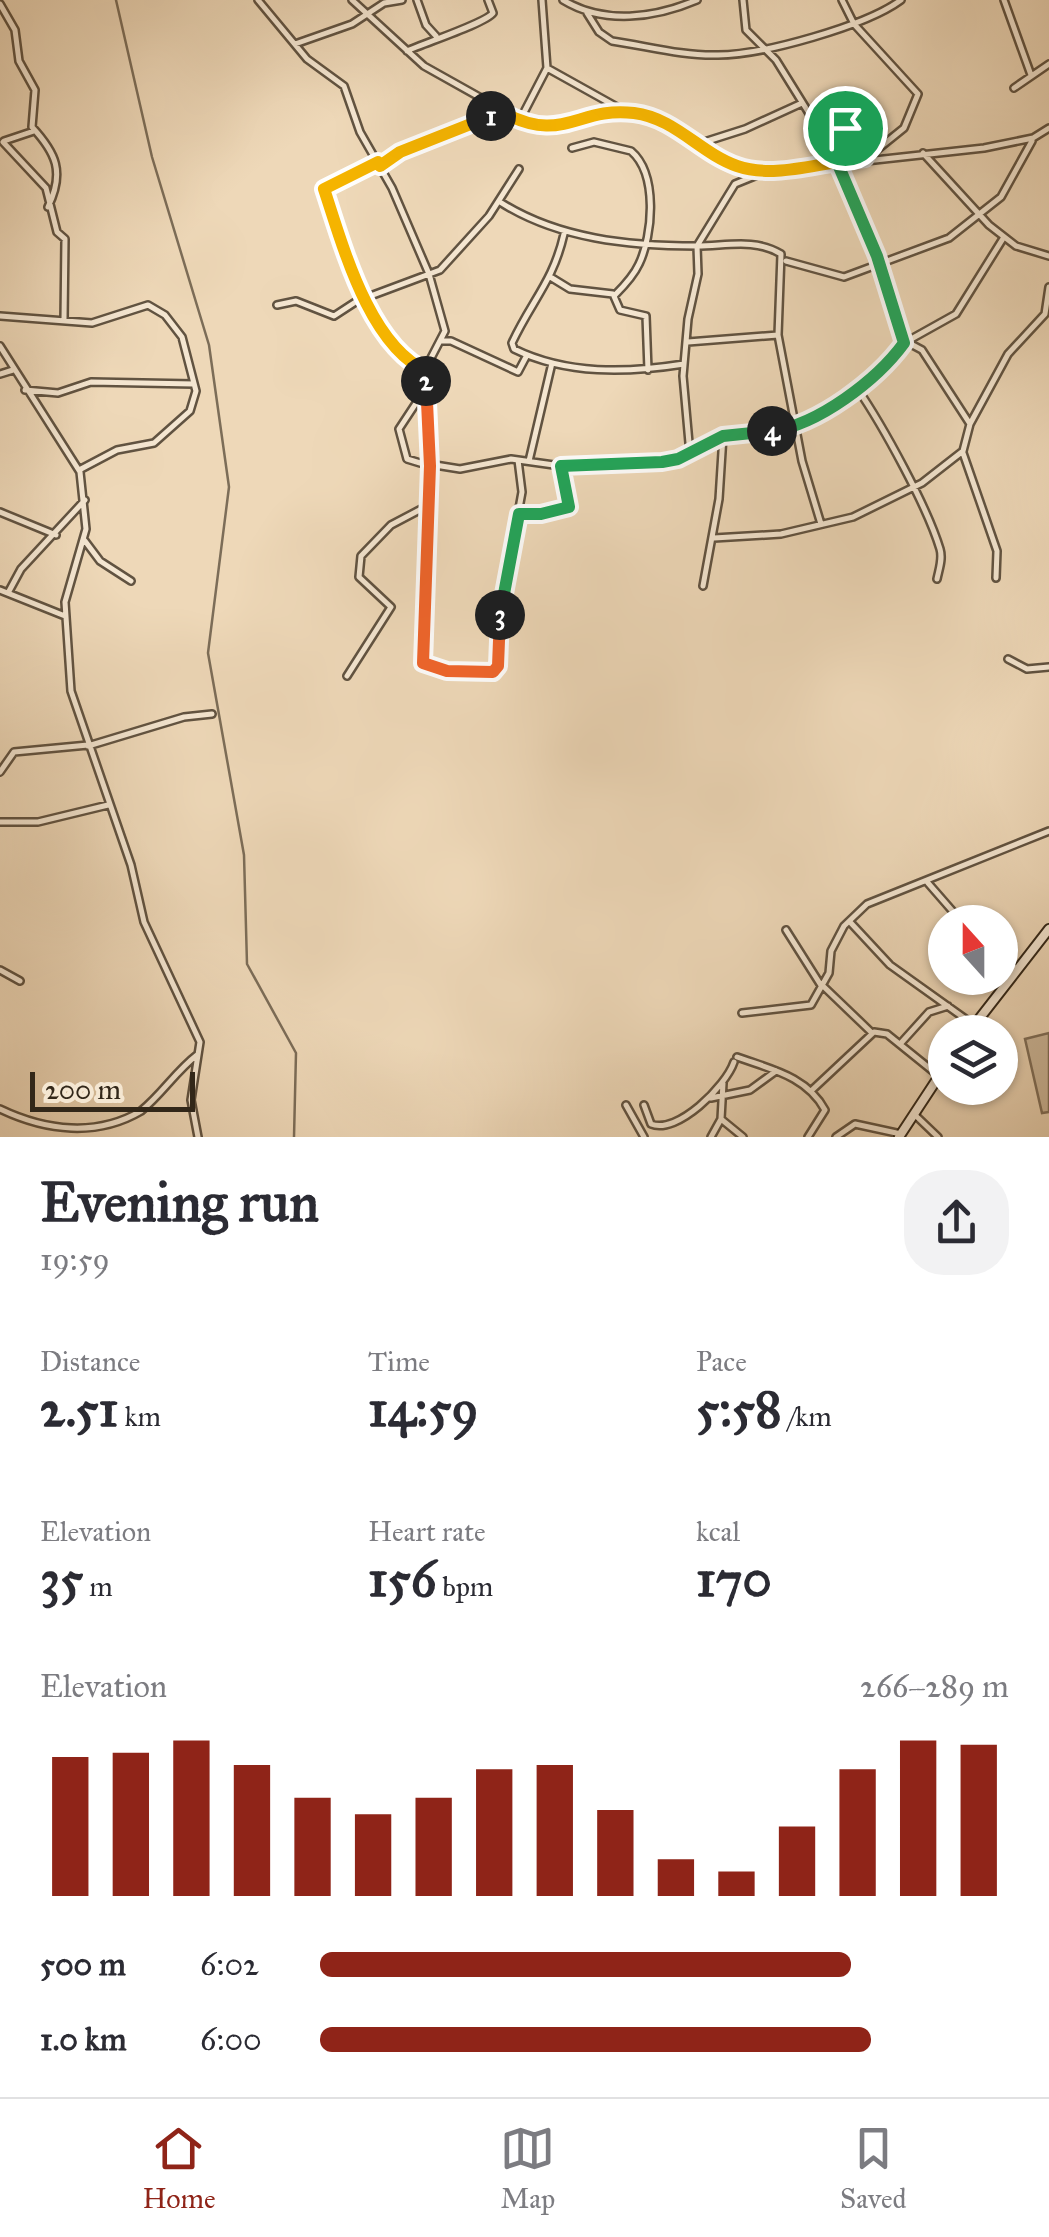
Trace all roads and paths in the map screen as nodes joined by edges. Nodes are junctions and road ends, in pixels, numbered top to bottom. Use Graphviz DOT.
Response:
graph roads {
  1 [pos="258,0"];
  2 [pos="352,0"];
  3 [pos="402,0"];
  4 [pos="417,0"];
  5 [pos="488,0"];
  6 [pos="542,0"];
  7 [pos="563,0"];
  8 [pos="697,0"];
  9 [pos="743,0"];
  10 [pos="842,0"];
  11 [pos="901,0"];
  12 [pos="1004,0"];
  13 [pos="0,4"];
  14 [pos="587,13"];
  15 [pos="368,14"];
  16 [pos="854,24"];
  17 [pos="438,38"];
  18 [pos="296,44"];
  19 [pos="763,48"];
  20 [pos="406,51"];
  21 [pos="1049,64"];
  22 [pos="546,68"];
  23 [pos="1030,75"];
  24 [pos="1014,88"];
  25 [pos="803,102"];
  26 [pos="500,111"];
  27 [pos="626,112"];
  28 [pos="519,122"];
  29 [pos="1049,128"];
  30 [pos="34,131"];
  31 [pos="1033,138"];
  32 [pos="826,139"];
  33 [pos="1,142"];
  34 [pos="698,144"];
  35 [pos="572,148"];
  36 [pos="922,153"];
  37 [pos="866,158"];
  38 [pos="837,162"];
  39 [pos="379,164"];
  40 [pos="518,169"];
  41 [pos="766,172"];
  42 [pos="500,202"];
  43 [pos="48,207"];
  44 [pos="978,216"];
  45 [pos="564,234"];
  46 [pos="1004,237"];
  47 [pos="647,244"];
  48 [pos="696,246"];
  49 [pos="1049,256"];
  50 [pos="784,261"];
  51 [pos="880,266"];
  52 [pos="430,274"];
  53 [pos="552,278"];
  54 [pos="1049,287"];
  55 [pos="615,296"];
  56 [pos="363,298"];
  57 [pos="277,305"];
  58 [pos="0,316"];
  59 [pos="64,320"];
  60 [pos="778,335"];
  61 [pos="441,341"];
  62 [pos="688,342"];
  63 [pos="906,342"];
  64 [pos="0,346"];
  65 [pos="527,355"];
  66 [pos="552,363"];
  67 [pos="684,364"];
  68 [pos="13,370"];
  69 [pos="648,370"];
  70 [pos="428,372"];
  71 [pos="0,374"];
  72 [pos="194,384"];
  73 [pos="426,388"];
  74 [pos="856,388"];
  75 [pos="25,390"];
  76 [pos="970,424"];
  77 [pos="796,427"];
  78 [pos="723,436"];
  79 [pos="963,451"];
  80 [pos="690,454"];
  81 [pos="518,459"];
  82 [pos="529,461"];
  83 [pos="430,466"];
  84 [pos="561,466"];
  85 [pos="79,470"];
  86 [pos="912,488"];
  87 [pos="86,498"];
  88 [pos="427,506"];
  89 [pos="0,512"];
  90 [pos="519,514"];
  91 [pos="821,524"];
  92 [pos="56,535"];
  93 [pos="714,538"];
  94 [pos="84,540"];
  95 [pos="996,578"];
  96 [pos="937,579"];
  97 [pos="130,581"];
  98 [pos="703,586"];
  99 [pos="4,591"];
  100 [pos="65,616"];
  101 [pos="1008,659"];
  102 [pos="1049,667"];
  103 [pos="347,676"];
  104 [pos="212,714"];
  105 [pos="88,746"];
  106 [pos="0,772"];
  107 [pos="108,804"];
  108 [pos="0,822"];
  109 [pos="1049,831"];
  110 [pos="928,883"];
  111 [pos="947,905"];
  112 [pos="849,921"];
  113 [pos="1049,929"];
  114 [pos="786,930"];
  115 [pos="1018,967"];
  116 [pos="0,970"];
  117 [pos="20,980"];
  118 [pos="822,986"];
  119 [pos="996,995"];
  120 [pos="948,1006"];
  121 [pos="742,1014"];
  122 [pos="957,1015"];
  123 [pos="981,1015"];
  124 [pos="872,1033"];
  125 [pos="900,1044"];
  126 [pos="200,1053"];
  127 [pos="928,1067"];
  128 [pos="776,1071"];
  129 [pos="723,1082"];
  130 [pos="811,1091"];
  131 [pos="928,1093"];
  132 [pos="723,1096"];
  133 [pos="711,1098"];
  134 [pos="626,1105"];
  135 [pos="644,1105"];
  136 [pos="0,1109"];
  137 [pos="914,1114"];
  138 [pos="721,1119"];
  139 [pos="900,1136"];
  140 [pos="198,1137"];
  141 [pos="644,1137"];
  142 [pos="711,1137"];
  143 [pos="743,1137"];
  144 [pos="808,1137"];
  145 [pos="836,1137"];
  146 [pos="938,1137"];
  1 -- 18 [label="street"];
  2 -- 15 [label="street"];
  3 -- 15 [label="street"];
  4 -- 17 [label="street"];
  5 -- 17 [label="street"];
  6 -- 22 [label="street"];
  7 -- 14 [label="street"];
  8 -- 14 [label="street"];
  9 -- 19 [label="street"];
  10 -- 16 [label="street"];
  11 -- 16 [label="street"];
  12 -- 23 [label="street"];
  13 -- 30 [label="street"];
  14 -- 19 [label="street"];
  15 -- 18 [label="street"];
  15 -- 20 [label="street"];
  16 -- 19 [label="street"];
  16 -- 37 [label="street"];
  17 -- 20 [label="street"];
  18 -- 39 [label="street"];
  19 -- 25 [label="street"];
  20 -- 26 [label="street"];
  21 -- 23 [label="street"];
  22 -- 27 [label="street"];
  22 -- 28 [label="street"];
  23 -- 24 [label="street"];
  25 -- 32 [label="street"];
  25 -- 34 [label="street"];
  26 -- 28 [label="street"];
  26 -- 39 [label="street"];
  27 -- 28 [label="street"];
  27 -- 34 [label="street"];
  29 -- 31 [label="street"];
  30 -- 33 [label="street"];
  30 -- 43 [label="street"];
  31 -- 36 [label="street"];
  31 -- 44 [label="street"];
  32 -- 37 [label="street"];
  32 -- 38 [label="street"];
  33 -- 43 [label="street"];
  34 -- 41 [label="street"];
  35 -- 47 [label="street"];
  36 -- 37 [label="street"];
  36 -- 44 [label="street"];
  37 -- 38 [label="street"];
  38 -- 41 [label="street"];
  38 -- 51 [label="street"];
  39 -- 52 [label="street"];
  39 -- 56 [label="street"];
  40 -- 42 [label="street"];
  41 -- 48 [label="street"];
  42 -- 45 [label="street"];
  42 -- 52 [label="street"];
  43 -- 59 [label="street"];
  44 -- 46 [label="street"];
  44 -- 51 [label="street"];
  45 -- 47 [label="street"];
  45 -- 53 [label="street"];
  46 -- 49 [label="street"];
  46 -- 63 [label="street"];
  47 -- 48 [label="street"];
  47 -- 55 [label="street"];
  48 -- 50 [label="street"];
  48 -- 62 [label="street"];
  50 -- 51 [label="street"];
  50 -- 60 [label="street"];
  51 -- 63 [label="street"];
  52 -- 56 [label="street"];
  52 -- 61 [label="street"];
  53 -- 55 [label="street"];
  53 -- 65 [label="street"];
  54 -- 76 [label="street"];
  55 -- 69 [label="street"];
  56 -- 57 [label="street"];
  56 -- 70 [label="street"];
  58 -- 59 [label="street"];
  59 -- 72 [label="street"];
  60 -- 62 [label="street"];
  60 -- 77 [label="street"];
  61 -- 65 [label="street"];
  61 -- 70 [label="street"];
  62 -- 67 [label="street"];
  63 -- 74 [label="street"];
  63 -- 76 [label="street"];
  64 -- 68 [label="street"];
  65 -- 66 [label="street"];
  66 -- 69 [label="street"];
  66 -- 82 [label="street"];
  67 -- 69 [label="street"];
  67 -- 80 [label="street"];
  68 -- 71 [label="street"];
  68 -- 75 [label="street"];
  70 -- 73 [label="street"];
  72 -- 75 [label="street"];
  72 -- 85 [label="street"];
  73 -- 83 [label="street"];
  73 -- 83 [label="street"];
  74 -- 77 [label="street"];
  74 -- 86 [label="street"];
  75 -- 85 [label="street"];
  76 -- 79 [label="street"];
  77 -- 78 [label="street"];
  77 -- 91 [label="street"];
  78 -- 80 [label="street"];
  78 -- 93 [label="street"];
  79 -- 86 [label="street"];
  79 -- 95 [label="street"];
  80 -- 84 [label="street"];
  81 -- 82 [label="street"];
  81 -- 83 [label="street"];
  81 -- 90 [label="street"];
  82 -- 84 [label="street"];
  83 -- 88 [label="street"];
  84 -- 90 [label="street"];
  85 -- 87 [label="street"];
  86 -- 91 [label="street"];
  86 -- 96 [label="street"];
  87 -- 92 [label="street"];
  87 -- 94 [label="street"];
  88 -- 90 [label="street"];
  88 -- 103 [label="street"];
  89 -- 92 [label="street"];
  91 -- 93 [label="street"];
  92 -- 99 [label="street"];
  93 -- 98 [label="street"];
  94 -- 97 [label="street"];
  94 -- 100 [label="street"];
  99 -- 100 [label="street"];
  100 -- 105 [label="street"];
  101 -- 102 [label="street"];
  104 -- 105 [label="street"];
  105 -- 106 [label="street"];
  105 -- 107 [label="street"];
  107 -- 108 [label="street"];
  107 -- 126 [label="street"];
  109 -- 110 [label="street"];
  110 -- 111 [label="street"];
  110 -- 112 [label="street"];
  112 -- 118 [label="street"];
  112 -- 120 [label="street"];
  113 -- 115 [label="main road"];
  114 -- 118 [label="street"];
  116 -- 117 [label="street"];
  118 -- 121 [label="street"];
  118 -- 124 [label="street"];
  119 -- 123 [label="main road"];
  120 -- 122 [label="street"];
  120 -- 125 [label="street"];
  124 -- 125 [label="street"];
  124 -- 130 [label="street"];
  125 -- 127 [label="street"];
  126 -- 136 [label="street"];
  126 -- 140 [label="street"];
  128 -- 129 [label="street"];
  128 -- 130 [label="street"];
  128 -- 132 [label="street"];
  129 -- 132 [label="street"];
  129 -- 133 [label="street"];
  130 -- 144 [label="street"];
  131 -- 137 [label="main road"];
  132 -- 133 [label="street"];
  132 -- 138 [label="street"];
  133 -- 135 [label="street"];
  134 -- 141 [label="street"];
  137 -- 139 [label="main road"];
  137 -- 146 [label="street"];
  138 -- 142 [label="street"];
  138 -- 143 [label="street"];
  139 -- 145 [label="street"];
}
